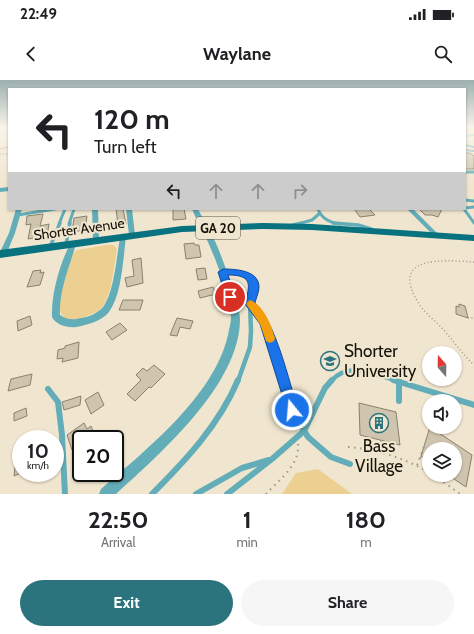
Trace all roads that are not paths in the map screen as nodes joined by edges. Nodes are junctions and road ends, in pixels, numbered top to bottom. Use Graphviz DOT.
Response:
graph roads {
  1 [pos="43,210"];
  2 [pos="65,210"];
  3 [pos="74,210"];
  4 [pos="95,210"];
  5 [pos="129,210"];
  6 [pos="195,210"];
  7 [pos="318,210"];
  8 [pos="411,210"];
  9 [pos="465,210"];
  10 [pos="19,212"];
  11 [pos="319,214"];
  12 [pos="474,223"];
  13 [pos="287,226"];
  14 [pos="204,228"];
  15 [pos="385,232"];
  16 [pos="127,236"];
  17 [pos="437,236"];
  18 [pos="474,238"];
  19 [pos="96,240"];
  20 [pos="70,244"];
  21 [pos="50,247"];
  22 [pos="2,253"];
  23 [pos="223,272"];
  24 [pos="250,304"];
  25 [pos="399,381"];
  26 [pos="48,389"];
  27 [pos="399,401"];
  28 [pos="474,405"];
  29 [pos="304,431"];
  30 [pos="272,459"];
  31 [pos="350,464"];
  32 [pos="65,494"];
  33 [pos="106,494"];
  34 [pos="152,494"];
  35 [pos="196,494"];
  36 [pos="227,494"];
  1 -- 10 [label="lane"];
  2 -- 21 [label="lane"];
  3 -- 20 [label="lane"];
  4 -- 19 [label="street"];
  5 -- 16 [label="street"];
  6 -- 14 [label="street"];
  7 -- 11 [label="lane"];
  8 -- 17 [label="street"];
  9 -- 12 [label="lane"];
  10 -- 22 [label="street"];
  11 -- 13 [label="lane"];
  11 -- 15 [label="lane"];
  13 -- 14 [label="main road, Shorter Avenue / GA 20"];
  13 -- 15 [label="main road, Shorter Avenue / GA 20"];
  14 -- 16 [label="main road, Shorter Avenue / GA 20"];
  14 -- 23 [label="street"];
  15 -- 17 [label="main road, Shorter Avenue / GA 20"];
  16 -- 19 [label="main road, Shorter Avenue / GA 20"];
  16 -- 20 [label="street"];
  17 -- 18 [label="main road, Shorter Avenue / GA 20"];
  19 -- 20 [label="main road, Shorter Avenue / GA 20"];
  20 -- 21 [label="main road, Shorter Avenue / GA 20"];
  21 -- 22 [label="main road, Shorter Avenue / GA 20"];
  23 -- 24 [label="lane"];
  23 -- 33 [label="street"];
  24 -- 29 [label="lane"];
  24 -- 34 [label="lane"];
  25 -- 27 [label="lane"];
  25 -- 28 [label="lane"];
  25 -- 29 [label="lane"];
  26 -- 32 [label="lane"];
  29 -- 30 [label="lane"];
  29 -- 31 [label="lane"];
  30 -- 35 [label="lane"];
  30 -- 36 [label="lane"];
}
